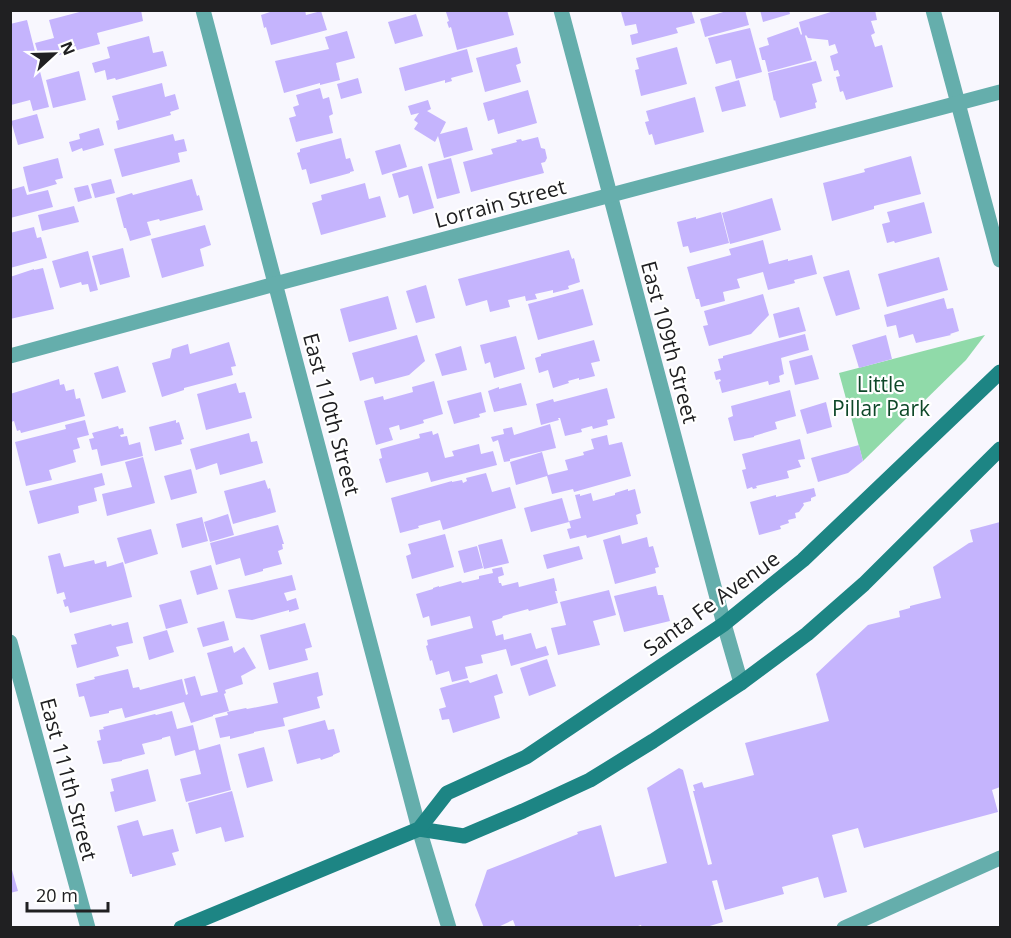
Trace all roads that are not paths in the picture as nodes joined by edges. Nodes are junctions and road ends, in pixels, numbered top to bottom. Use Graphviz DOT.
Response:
graph roads {
  1 [pos="203,10"];
  2 [pos="561,10"];
  3 [pos="933,10"];
  4 [pos="1000,92"];
  5 [pos="958,103"];
  6 [pos="610,196"];
  7 [pos="1000,260"];
  8 [pos="275,284"];
  9 [pos="10,356"];
  10 [pos="1000,372"];
  11 [pos="1000,449"];
  12 [pos="724,624"];
  13 [pos="10,642"];
  14 [pos="741,683"];
  15 [pos="419,829"];
  16 [pos="1000,858"];
  17 [pos="88,927"];
  18 [pos="181,927"];
  19 [pos="449,927"];
  20 [pos="844,927"];
  1 -- 8 [label="street, East 110th Street"];
  2 -- 6 [label="street, East 109th Street"];
  3 -- 5 [label="street"];
  4 -- 5 [label="street, Lorrain Street"];
  5 -- 6 [label="street, Lorrain Street"];
  5 -- 7 [label="street"];
  6 -- 8 [label="street, Lorrain Street"];
  6 -- 12 [label="street, East 109th Street"];
  8 -- 9 [label="street, Lorrain Street"];
  8 -- 15 [label="street, East 110th Street"];
  10 -- 12 [label="street, Santa Fe Avenue"];
  11 -- 14 [label="street"];
  12 -- 14 [label="street, East 109th Street"];
  12 -- 15 [label="street, Santa Fe Avenue"];
  13 -- 17 [label="street, East 111th Street"];
  14 -- 15 [label="street"];
  15 -- 18 [label="street, Santa Fe Avenue"];
  15 -- 19 [label="street, East 110th Street"];
  16 -- 20 [label="street"];
}
